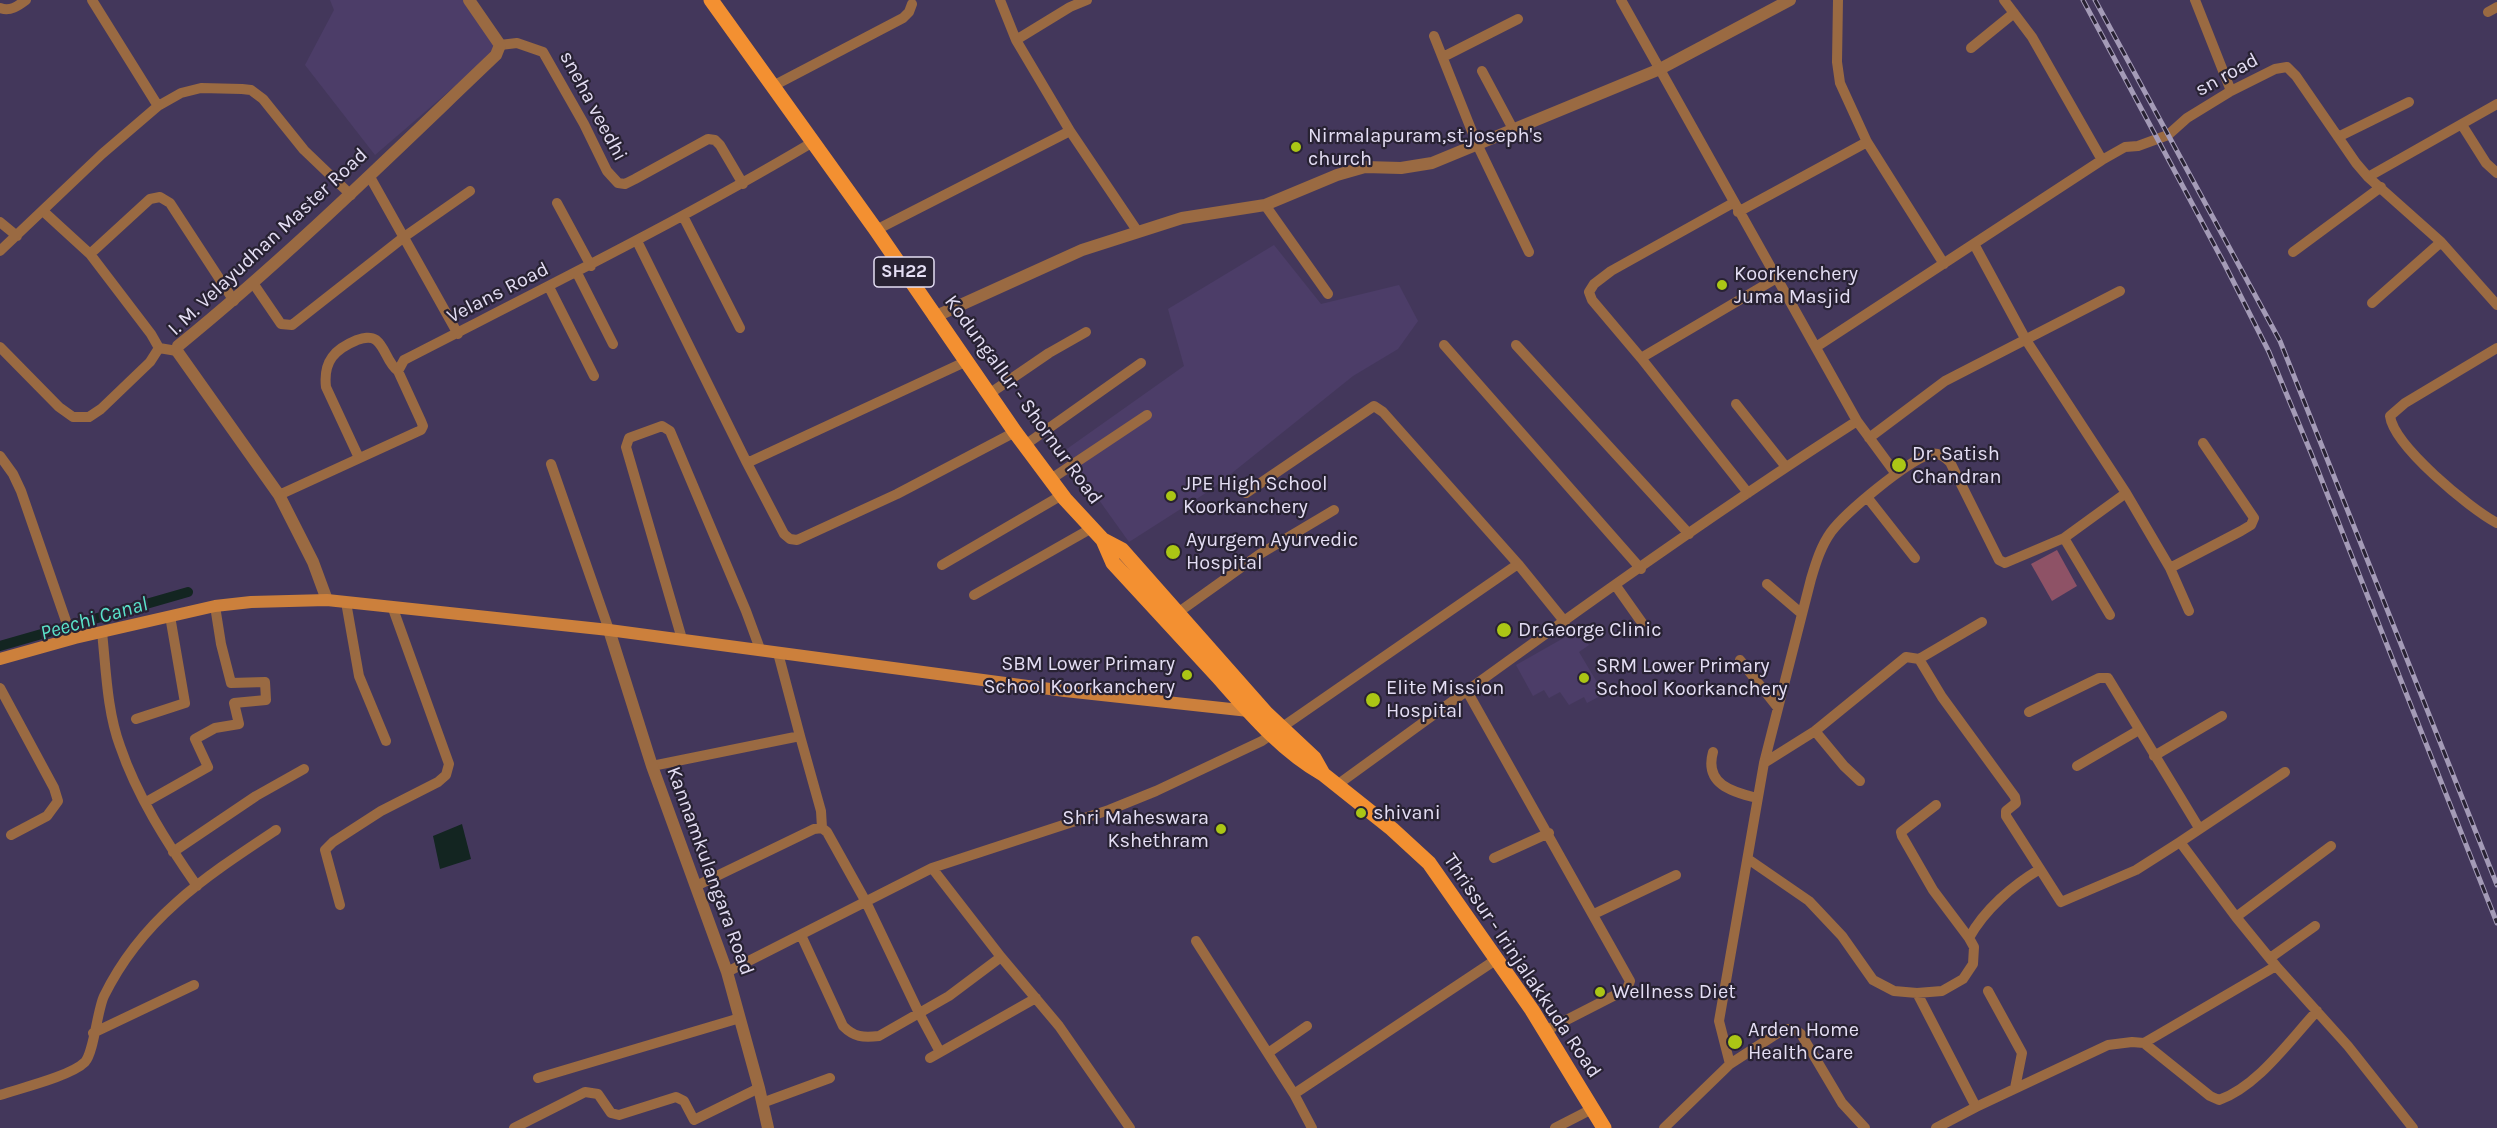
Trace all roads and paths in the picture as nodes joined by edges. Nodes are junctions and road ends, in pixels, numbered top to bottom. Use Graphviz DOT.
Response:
graph roads {
  1 [pos="26,0"];
  2 [pos="92,0"];
  3 [pos="469,0"];
  4 [pos="711,0"];
  5 [pos="1000,0"];
  6 [pos="1088,0"];
  7 [pos="1621,0"];
  8 [pos="1790,0"];
  9 [pos="1838,0"];
  10 [pos="2004,0"];
  11 [pos="2195,0"];
  12 [pos="913,1"];
  13 [pos="1770,4"];
  14 [pos="0,8"];
  15 [pos="2014,14"];
  16 [pos="1518,19"];
  17 [pos="1434,36"];
  18 [pos="1016,40"];
  19 [pos="500,45"];
  20 [pos="1971,48"];
  21 [pos="1443,57"];
  22 [pos="1660,69"];
  23 [pos="1482,71"];
  24 [pos="773,86"];
  25 [pos="2231,91"];
  26 [pos="2409,102"];
  27 [pos="2497,104"];
  28 [pos="158,106"];
  29 [pos="2462,125"];
  30 [pos="1513,129"];
  31 [pos="1070,131"];
  32 [pos="2338,137"];
  33 [pos="813,142"];
  34 [pos="1867,142"];
  35 [pos="1477,144"];
  36 [pos="2102,160"];
  37 [pos="2497,173"];
  38 [pos="370,177"];
  39 [pos="2368,177"];
  40 [pos="743,184"];
  41 [pos="2381,188"];
  42 [pos="470,191"];
  43 [pos="351,195"];
  44 [pos="557,203"];
  45 [pos="1265,205"];
  46 [pos="1735,208"];
  47 [pos="43,211"];
  48 [pos="683,216"];
  49 [pos="0,222"];
  50 [pos="876,230"];
  51 [pos="1138,232"];
  52 [pos="16,236"];
  53 [pos="404,237"];
  54 [pos="637,241"];
  55 [pos="2441,242"];
  56 [pos="1974,244"];
  57 [pos="0,251"];
  58 [pos="1529,252"];
  59 [pos="2293,252"];
  60 [pos="90,254"];
  61 [pos="1944,264"];
  62 [pos="591,266"];
  63 [pos="577,273"];
  64 [pos="1775,279"];
  65 [pos="253,283"];
  66 [pos="549,288"];
  67 [pos="2120,291"];
  68 [pos="2493,292"];
  69 [pos="1328,294"];
  70 [pos="234,301"];
  71 [pos="2372,303"];
  72 [pos="2497,305"];
  73 [pos="934,317"];
  74 [pos="740,328"];
  75 [pos="1086,332"];
  76 [pos="458,334"];
  77 [pos="2026,340"];
  78 [pos="613,344"];
  79 [pos="1444,345"];
  80 [pos="1516,345"];
  81 [pos="0,346"];
  82 [pos="1816,347"];
  83 [pos="159,348"];
  84 [pos="2497,348"];
  85 [pos="177,351"];
  86 [pos="1641,358"];
  87 [pos="967,362"];
  88 [pos="1141,363"];
  89 [pos="398,371"];
  90 [pos="594,376"];
  91 [pos="988,394"];
  92 [pos="1736,404"];
  93 [pos="1147,415"];
  94 [pos="1857,421"];
  95 [pos="1015,432"];
  96 [pos="1869,438"];
  97 [pos="2203,443"];
  98 [pos="1025,445"];
  99 [pos="0,456"];
  100 [pos="359,458"];
  101 [pos="747,463"];
  102 [pos="551,464"];
  103 [pos="1786,467"];
  104 [pos="1896,474"];
  105 [pos="1051,479"];
  106 [pos="1246,493"];
  107 [pos="1748,493"];
  108 [pos="2126,493"];
  109 [pos="279,495"];
  110 [pos="1062,495"];
  111 [pos="1867,497"];
  112 [pos="1334,510"];
  113 [pos="2497,523"];
  114 [pos="1092,528"];
  115 [pos="1689,534"];
  116 [pos="2064,538"];
  117 [pos="1103,540"];
  118 [pos="1915,558"];
  119 [pos="1518,564"];
  120 [pos="942,565"];
  121 [pos="2170,568"];
  122 [pos="1641,569"];
  123 [pos="1767,584"];
  124 [pos="1616,586"];
  125 [pos="974,595"];
  126 [pos="327,600"];
  127 [pos="346,602"];
  128 [pos="216,606"];
  129 [pos="392,606"];
  130 [pos="2189,611"];
  131 [pos="1176,614"];
  132 [pos="1802,614"];
  133 [pos="2110,615"];
  134 [pos="170,616"];
  135 [pos="1565,622"];
  136 [pos="1982,622"];
  137 [pos="1645,627"];
  138 [pos="609,630"];
  139 [pos="71,631"];
  140 [pos="102,633"];
  141 [pos="682,639"];
  142 [pos="760,649"];
  143 [pos="778,653"];
  144 [pos="0,658"];
  145 [pos="1919,658"];
  146 [pos="1740,660"];
  147 [pos="232,685"];
  148 [pos="0,688"];
  149 [pos="1467,691"];
  150 [pos="234,703"];
  151 [pos="1778,708"];
  152 [pos="1249,711"];
  153 [pos="2029,712"];
  154 [pos="2222,716"];
  155 [pos="136,719"];
  156 [pos="2139,730"];
  157 [pos="1815,731"];
  158 [pos="1272,735"];
  159 [pos="800,736"];
  160 [pos="386,741"];
  161 [pos="1713,752"];
  162 [pos="2154,756"];
  163 [pos="1764,763"];
  164 [pos="652,766"];
  165 [pos="2077,766"];
  166 [pos="304,770"];
  167 [pos="2284,772"];
  168 [pos="1860,781"];
  169 [pos="1337,785"];
  170 [pos="1757,798"];
  171 [pos="146,802"];
  172 [pos="1936,804"];
  173 [pos="822,828"];
  174 [pos="2199,828"];
  175 [pos="276,830"];
  176 [pos="1549,833"];
  177 [pos="11,835"];
  178 [pos="2180,842"];
  179 [pos="2331,846"];
  180 [pos="173,852"];
  181 [pos="1494,858"];
  182 [pos="1748,859"];
  183 [pos="932,868"];
  184 [pos="2040,869"];
  185 [pos="1676,875"];
  186 [pos="197,886"];
  187 [pos="696,886"];
  188 [pos="866,902"];
  189 [pos="340,905"];
  190 [pos="1594,914"];
  191 [pos="2236,917"];
  192 [pos="2315,926"];
  193 [pos="801,935"];
  194 [pos="1970,938"];
  195 [pos="1196,941"];
  196 [pos="1001,957"];
  197 [pos="1497,959"];
  198 [pos="2273,962"];
  199 [pos="727,972"];
  200 [pos="194,985"];
  201 [pos="1988,991"];
  202 [pos="1917,993"];
  203 [pos="1036,998"];
  204 [pos="2317,1011"];
  205 [pos="919,1013"];
  206 [pos="740,1018"];
  207 [pos="1307,1026"];
  208 [pos="1545,1031"];
  209 [pos="93,1033"];
  210 [pos="2144,1043"];
  211 [pos="940,1052"];
  212 [pos="1268,1053"];
  213 [pos="930,1058"];
  214 [pos="1730,1064"];
  215 [pos="538,1078"];
  216 [pos="830,1078"];
  217 [pos="759,1088"];
  218 [pos="2015,1088"];
  219 [pos="1294,1094"];
  220 [pos="0,1095"];
  221 [pos="762,1103"];
  222 [pos="1976,1107"];
  223 [pos="1592,1109"];
  224 [pos="514,1128"];
  225 [pos="768,1128"];
  226 [pos="1130,1128"];
  227 [pos="1312,1128"];
  228 [pos="1555,1128"];
  229 [pos="1604,1128"];
  230 [pos="1664,1128"];
  231 [pos="1865,1128"];
  232 [pos="1936,1128"];
  233 [pos="2413,1128"];
  1 -- 14 [label="street"];
  2 -- 28 [label="street"];
  3 -- 19 [label="street"];
  4 -- 24 [label="main road, Kodungallur - Shornur Road / SH22"];
  5 -- 18 [label="street"];
  6 -- 18 [label="street"];
  7 -- 22 [label="street"];
  8 -- 13 [label="street"];
  9 -- 34 [label="street"];
  10 -- 15 [label="street"];
  11 -- 25 [label="street"];
  12 -- 24 [label="street"];
  13 -- 22 [label="street"];
  15 -- 20 [label="street"];
  15 -- 36 [label="street"];
  16 -- 21 [label="street"];
  17 -- 21 [label="street"];
  18 -- 31 [label="street"];
  19 -- 38 [label="street, I. M. Velayudhan Master Road"];
  19 -- 40 [label="street, sneha veedhi"];
  21 -- 35 [label="street"];
  22 -- 30 [label="street"];
  22 -- 46 [label="street"];
  23 -- 30 [label="street"];
  24 -- 33 [label="main road, Kodungallur - Shornur Road / SH22"];
  25 -- 32 [label="street, sn road"];
  25 -- 36 [label="street, sn road"];
  26 -- 32 [label="street"];
  27 -- 29 [label="street"];
  28 -- 43 [label="street"];
  28 -- 47 [label="street"];
  29 -- 37 [label="street"];
  29 -- 39 [label="street"];
  30 -- 35 [label="street"];
  31 -- 50 [label="street"];
  31 -- 51 [label="street"];
  32 -- 39 [label="street"];
  33 -- 40 [label="street, Velans Road"];
  33 -- 50 [label="main road, Kodungallur - Shornur Road / SH22"];
  34 -- 46 [label="street"];
  34 -- 61 [label="street"];
  35 -- 45 [label="street"];
  35 -- 58 [label="street"];
  36 -- 56 [label="street, sn road"];
  38 -- 43 [label="street, I. M. Velayudhan Master Road"];
  38 -- 53 [label="street"];
  39 -- 41 [label="street"];
  40 -- 48 [label="street, Velans Road"];
  41 -- 55 [label="street"];
  41 -- 59 [label="street"];
  42 -- 53 [label="street"];
  43 -- 65 [label="street, I. M. Velayudhan Master Road"];
  44 -- 62 [label="street"];
  45 -- 51 [label="street"];
  45 -- 69 [label="street"];
  46 -- 64 [label="street"];
  46 -- 86 [label="street"];
  47 -- 52 [label="street"];
  47 -- 60 [label="street"];
  48 -- 54 [label="street, Velans Road"];
  48 -- 74 [label="street"];
  49 -- 52 [label="street"];
  50 -- 73 [label="main road, Kodungallur - Shornur Road / SH22"];
  51 -- 73 [label="street"];
  52 -- 57 [label="street"];
  53 -- 65 [label="street"];
  53 -- 76 [label="street"];
  54 -- 62 [label="street, Velans Road"];
  54 -- 101 [label="street"];
  55 -- 68 [label="street"];
  55 -- 71 [label="street"];
  56 -- 61 [label="street, sn road"];
  56 -- 77 [label="street"];
  60 -- 70 [label="street"];
  60 -- 83 [label="street"];
  61 -- 82 [label="street, sn road"];
  62 -- 63 [label="street, Velans Road"];
  63 -- 66 [label="street, Velans Road"];
  63 -- 78 [label="street"];
  64 -- 82 [label="street"];
  64 -- 86 [label="street"];
  65 -- 70 [label="street, I. M. Velayudhan Master Road"];
  66 -- 76 [label="street, Velans Road"];
  66 -- 90 [label="street"];
  67 -- 77 [label="street"];
  68 -- 72 [label="street"];
  70 -- 85 [label="street, I. M. Velayudhan Master Road"];
  73 -- 87 [label="main road, Kodungallur - Shornur Road / SH22"];
  75 -- 91 [label="street"];
  76 -- 89 [label="street, Velans Road"];
  77 -- 96 [label="street"];
  77 -- 108 [label="street"];
  79 -- 122 [label="street"];
  80 -- 115 [label="street"];
  81 -- 83 [label="street"];
  82 -- 94 [label="street"];
  83 -- 85 [label="street"];
  84 -- 113 [label="street"];
  85 -- 109 [label="street, I. M. Velayudhan Master Road"];
  86 -- 107 [label="street"];
  87 -- 91 [label="main road, Kodungallur - Shornur Road / SH22"];
  87 -- 101 [label="street"];
  88 -- 98 [label="street"];
  89 -- 100 [label="street"];
  89 -- 100 [label="street"];
  91 -- 95 [label="main road, Kodungallur - Shornur Road / SH22"];
  92 -- 103 [label="street"];
  93 -- 105 [label="street"];
  94 -- 96 [label="street"];
  94 -- 103 [label="street"];
  95 -- 98 [label="main road, Kodungallur - Shornur Road / SH22"];
  95 -- 101 [label="street"];
  96 -- 104 [label="street"];
  97 -- 121 [label="street"];
  98 -- 105 [label="main road, Kodungallur - Shornur Road / SH22"];
  99 -- 139 [label="street"];
  100 -- 109 [label="street"];
  102 -- 138 [label="street"];
  103 -- 107 [label="street"];
  104 -- 111 [label="street"];
  104 -- 116 [label="street"];
  105 -- 110 [label="main road, Kodungallur - Shornur Road / SH22"];
  106 -- 119 [label="street"];
  107 -- 115 [label="street"];
  108 -- 116 [label="street"];
  108 -- 121 [label="street"];
  109 -- 126 [label="street, I. M. Velayudhan Master Road"];
  110 -- 114 [label="main road, Kodungallur - Shornur Road / SH22"];
  110 -- 120 [label="street"];
  111 -- 118 [label="street"];
  111 -- 132 [label="street"];
  112 -- 131 [label="street"];
  114 -- 117 [label="main road, Kodungallur - Shornur Road / SH22"];
  114 -- 125 [label="street"];
  115 -- 122 [label="street"];
  116 -- 133 [label="street"];
  117 -- 131 [label="main road, Kodungallur - Shornur Road / SH22"];
  117 -- 152 [label="main road"];
  119 -- 135 [label="street"];
  119 -- 158 [label="street"];
  121 -- 130 [label="street"];
  122 -- 124 [label="street"];
  123 -- 132 [label="street"];
  124 -- 135 [label="street"];
  124 -- 137 [label="street"];
  126 -- 127 [label="main road"];
  126 -- 128 [label="main road"];
  127 -- 129 [label="main road"];
  127 -- 160 [label="street"];
  128 -- 134 [label="main road"];
  128 -- 147 [label="street"];
  129 -- 138 [label="main road"];
  129 -- 189 [label="street"];
  131 -- 158 [label="main road, Kodungallur - Shornur Road / SH22"];
  132 -- 151 [label="street"];
  134 -- 140 [label="main road"];
  134 -- 155 [label="street"];
  135 -- 149 [label="street"];
  136 -- 145 [label="street"];
  138 -- 141 [label="main road"];
  138 -- 164 [label="street, Kannamkulangara Road"];
  139 -- 140 [label="main road"];
  139 -- 144 [label="main road"];
  140 -- 171 [label="street"];
  141 -- 142 [label="main road"];
  141 -- 142 [label="street"];
  142 -- 143 [label="main road"];
  143 -- 152 [label="main road"];
  143 -- 159 [label="street"];
  145 -- 157 [label="street"];
  145 -- 184 [label="street"];
  146 -- 151 [label="street"];
  147 -- 150 [label="street"];
  147 -- 150 [label="street"];
  148 -- 177 [label="street"];
  149 -- 169 [label="street"];
  149 -- 176 [label="street"];
  150 -- 171 [label="street"];
  151 -- 163 [label="street"];
  152 -- 158 [label="main road"];
  153 -- 156 [label="street"];
  154 -- 162 [label="street"];
  156 -- 162 [label="street"];
  156 -- 165 [label="street"];
  157 -- 163 [label="street"];
  157 -- 168 [label="street"];
  158 -- 169 [label="main road, Thrissur - Irinjalakkuda Road"];
  158 -- 183 [label="street"];
  159 -- 164 [label="street"];
  159 -- 173 [label="street"];
  161 -- 170 [label="street"];
  162 -- 174 [label="street"];
  163 -- 170 [label="street"];
  164 -- 187 [label="street, Kannamkulangara Road"];
  166 -- 180 [label="street"];
  167 -- 174 [label="street"];
  169 -- 197 [label="main road, Thrissur - Irinjalakkuda Road"];
  170 -- 182 [label="street"];
  171 -- 180 [label="street"];
  172 -- 194 [label="street"];
  173 -- 187 [label="street"];
  173 -- 188 [label="street"];
  174 -- 178 [label="street"];
  175 -- 186 [label="street"];
  176 -- 181 [label="street"];
  176 -- 190 [label="street"];
  178 -- 184 [label="street"];
  178 -- 191 [label="street"];
  179 -- 191 [label="street"];
  180 -- 186 [label="street"];
  182 -- 202 [label="street"];
  182 -- 214 [label="street"];
  183 -- 188 [label="street"];
  183 -- 196 [label="street"];
  184 -- 194 [label="street"];
  185 -- 190 [label="street"];
  186 -- 209 [label="street"];
  187 -- 199 [label="street, Kannamkulangara Road"];
  188 -- 193 [label="street"];
  188 -- 205 [label="street"];
  190 -- 208 [label="street"];
  191 -- 198 [label="street"];
  192 -- 198 [label="street"];
  193 -- 199 [label="street"];
  193 -- 205 [label="street"];
  194 -- 202 [label="street"];
  195 -- 212 [label="street"];
  196 -- 203 [label="street"];
  196 -- 205 [label="street"];
  197 -- 208 [label="main road, Thrissur - Irinjalakkuda Road"];
  197 -- 219 [label="street"];
  198 -- 204 [label="street"];
  198 -- 210 [label="street"];
  199 -- 206 [label="street, Kannamkulangara Road"];
  200 -- 209 [label="street"];
  201 -- 218 [label="street"];
  202 -- 222 [label="street"];
  203 -- 211 [label="street"];
  203 -- 226 [label="street"];
  204 -- 210 [label="street"];
  204 -- 233 [label="street"];
  205 -- 211 [label="street"];
  206 -- 215 [label="street"];
  206 -- 217 [label="street, Kannamkulangara Road"];
  207 -- 212 [label="street"];
  208 -- 223 [label="main road, Thrissur - Irinjalakkuda Road"];
  209 -- 220 [label="street"];
  210 -- 218 [label="street"];
  211 -- 213 [label="street"];
  212 -- 219 [label="street"];
  214 -- 230 [label="street"];
  214 -- 231 [label="street"];
  216 -- 221 [label="street"];
  217 -- 221 [label="street, Kannamkulangara Road"];
  217 -- 224 [label="street"];
  218 -- 222 [label="street"];
  219 -- 227 [label="street"];
  221 -- 225 [label="street, Kannamkulangara Road"];
  222 -- 232 [label="street"];
  223 -- 228 [label="street"];
  223 -- 229 [label="main road, Thrissur - Irinjalakkuda Road"];
}
